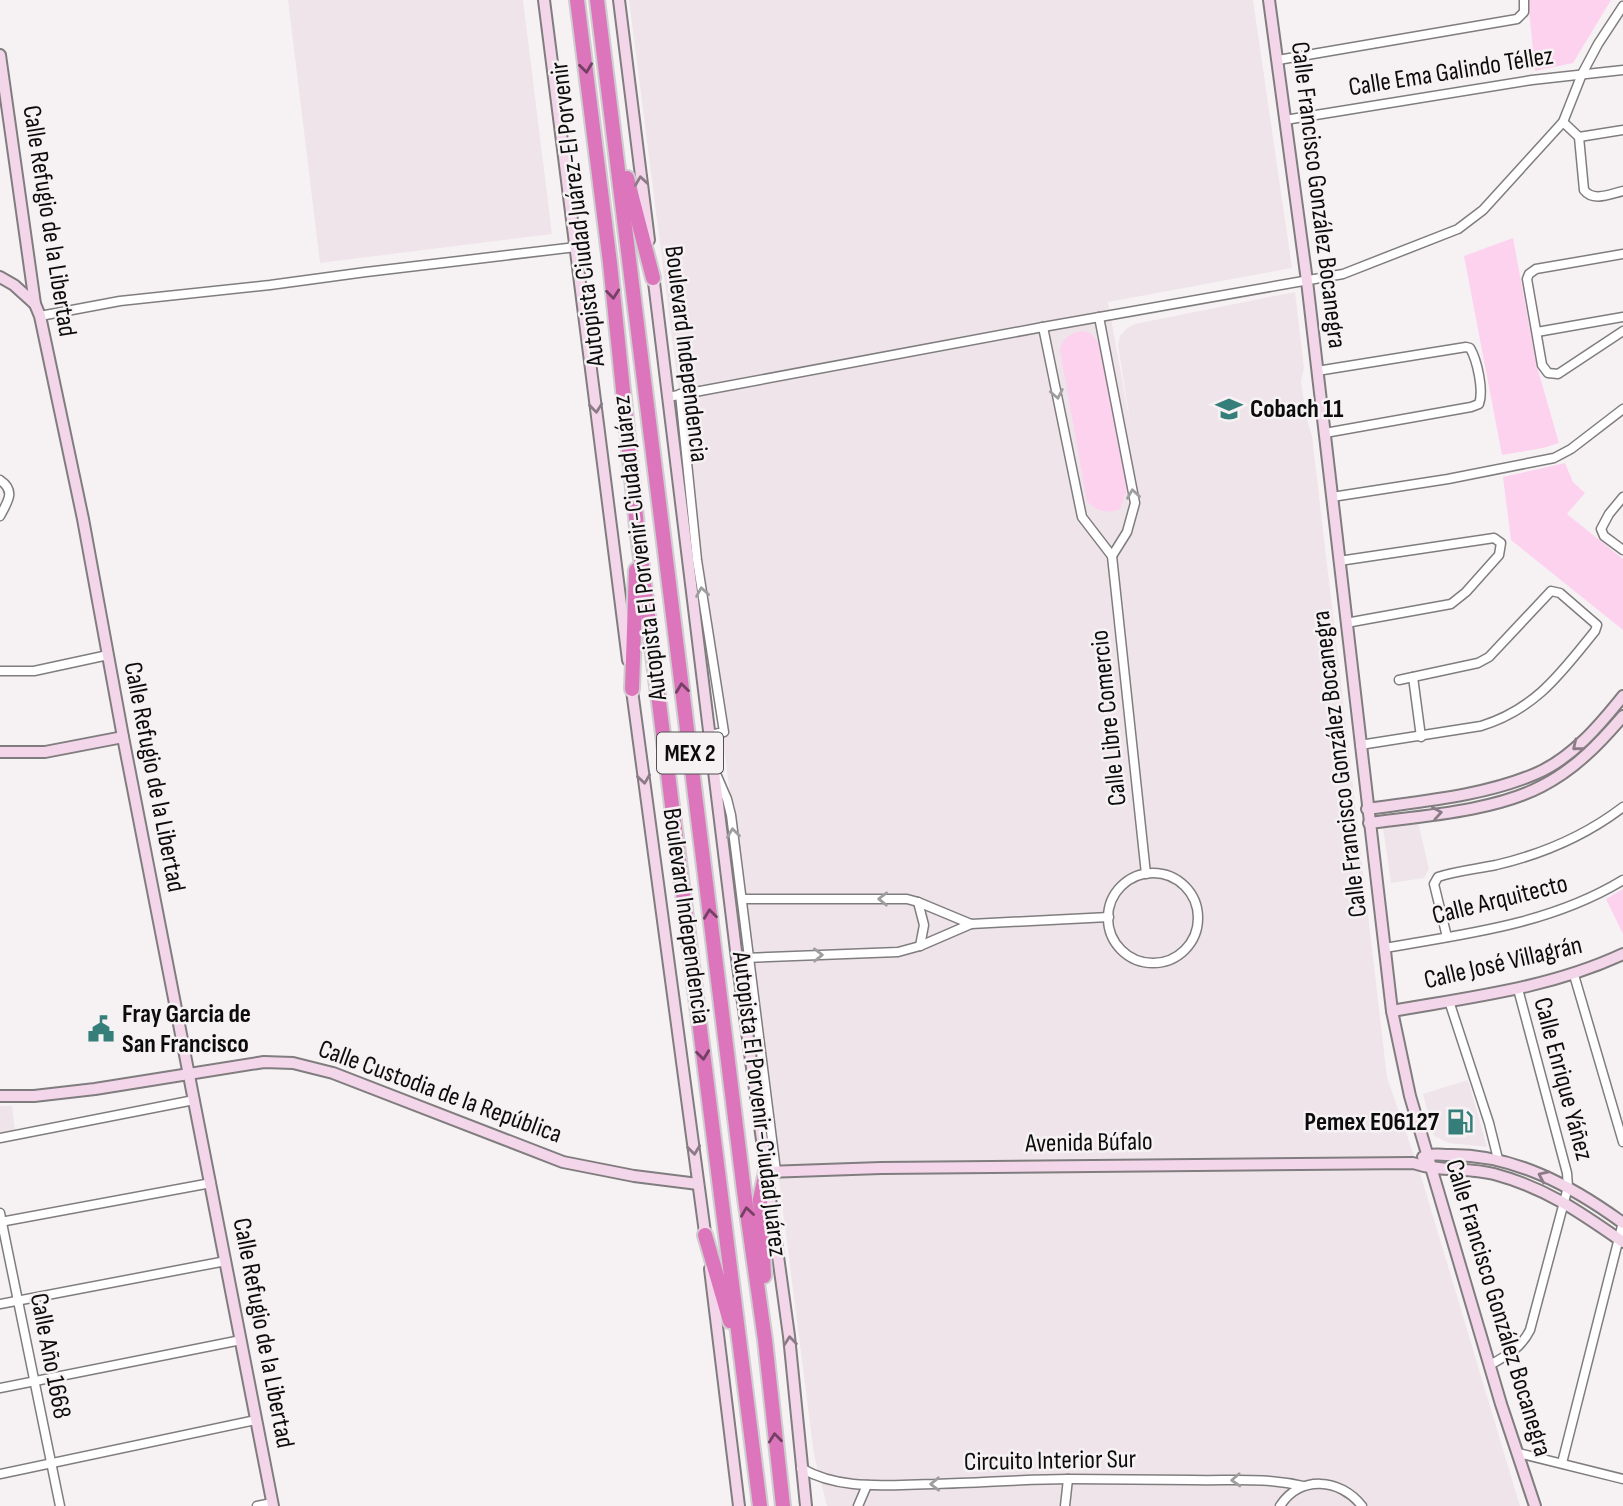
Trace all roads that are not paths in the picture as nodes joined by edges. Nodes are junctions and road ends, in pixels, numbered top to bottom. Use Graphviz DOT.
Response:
graph roads {
  1 [pos="544,0"];
  2 [pos="577,0"];
  3 [pos="597,0"];
  4 [pos="619,0"];
  5 [pos="1272,0"];
  6 [pos="1524,0"];
  7 [pos="1623,6"];
  8 [pos="0,55"];
  9 [pos="1278,60"];
  10 [pos="1623,70"];
  11 [pos="1583,74"];
  12 [pos="1285,120"];
  13 [pos="1563,122"];
  14 [pos="613,123"];
  15 [pos="1623,130"];
  16 [pos="1579,137"];
  17 [pos="1623,191"];
  18 [pos="576,247"];
  19 [pos="1623,254"];
  20 [pos="0,277"];
  21 [pos="653,278"];
  22 [pos="1307,281"];
  23 [pos="35,304"];
  24 [pos="40,316"];
  25 [pos="1099,317"];
  26 [pos="1623,317"];
  27 [pos="1044,327"];
  28 [pos="1623,331"];
  29 [pos="1537,332"];
  30 [pos="1317,371"];
  31 [pos="674,395"];
  32 [pos="1623,409"];
  33 [pos="1325,433"];
  34 [pos="0,480"];
  35 [pos="1332,497"];
  36 [pos="1623,497"];
  37 [pos="0,516"];
  38 [pos="637,527"];
  39 [pos="689,532"];
  40 [pos="1623,550"];
  41 [pos="1112,556"];
  42 [pos="1339,561"];
  43 [pos="1346,623"];
  44 [pos="108,655"];
  45 [pos="0,671"];
  46 [pos="1413,677"];
  47 [pos="1399,680"];
  48 [pos="632,689"];
  49 [pos="1623,696"];
  50 [pos="1623,716"];
  51 [pos="710,735"];
  52 [pos="123,737"];
  53 [pos="1421,737"];
  54 [pos="1360,745"];
  55 [pos="0,752"];
  56 [pos="714,770"];
  57 [pos="1536,774"];
  58 [pos="1541,787"];
  59 [pos="1623,807"];
  60 [pos="1367,809"];
  61 [pos="1369,823"];
  62 [pos="1146,874"];
  63 [pos="1623,880"];
  64 [pos="743,899"];
  65 [pos="918,902"];
  66 [pos="1109,917"];
  67 [pos="739,923"];
  68 [pos="971,924"];
  69 [pos="1447,937"];
  70 [pos="920,946"];
  71 [pos="1384,948"];
  72 [pos="1623,954"];
  73 [pos="750,958"];
  74 [pos="737,959"];
  75 [pos="1574,975"];
  76 [pos="1518,989"];
  77 [pos="1449,1001"];
  78 [pos="1392,1011"];
  79 [pos="190,1072"];
  80 [pos="0,1096"];
  81 [pos="194,1100"];
  82 [pos="765,1127"];
  83 [pos="0,1138"];
  84 [pos="1623,1142"];
  85 [pos="1428,1154"];
  86 [pos="1497,1159"];
  87 [pos="1413,1163"];
  88 [pos="1432,1169"];
  89 [pos="771,1172"];
  90 [pos="211,1183"];
  91 [pos="698,1184"];
  92 [pos="1568,1187"];
  93 [pos="1566,1202"];
  94 [pos="1,1219"];
  95 [pos="1623,1222"];
  96 [pos="705,1235"];
  97 [pos="1621,1241"];
  98 [pos="226,1261"];
  99 [pos="18,1300"];
  100 [pos="0,1304"];
  101 [pos="241,1340"];
  102 [pos="765,1340"];
  103 [pos="1490,1365"];
  104 [pos="742,1366"];
  105 [pos="33,1381"];
  106 [pos="0,1388"];
  107 [pos="256,1420"];
  108 [pos="1518,1453"];
  109 [pos="1562,1463"];
  110 [pos="51,1464"];
  111 [pos="801,1468"];
  112 [pos="0,1474"];
  113 [pos="1622,1477"];
  114 [pos="1068,1479"];
  115 [pos="867,1485"];
  116 [pos="1303,1486"];
  117 [pos="272,1505"];
  118 [pos="60,1506"];
  119 [pos="257,1506"];
  120 [pos="739,1506"];
  121 [pos="760,1506"];
  122 [pos="783,1506"];
  123 [pos="806,1506"];
  124 [pos="858,1506"];
  125 [pos="1065,1506"];
  126 [pos="1280,1506"];
  127 [pos="1362,1506"];
  128 [pos="1535,1506"];
  1 -- 18 [label="main road, Boulevard Independencia"];
  2 -- 38 [label="highway, Autopista Ciudad Juárez-El Porvenir / MEX 2, one-way"];
  3 -- 14 [label="highway, Autopista El Porvenir-Ciudad Juárez / MEX 2"];
  21 -- 4 [label="main road, Boulevard Independencia, one-way"];
  5 -- 9 [label="main road, Calle Francisco González Bocanegra"];
  6 -- 9 [label="street"];
  7 -- 11 [label="street"];
  8 -- 23 [label="main road, Calle Refugio de la Libertad"];
  9 -- 12 [label="main road, Calle Francisco González Bocanegra"];
  10 -- 11 [label="street, Calle Ema Galindo Téllez"];
  11 -- 12 [label="street, Calle Ema Galindo Téllez"];
  11 -- 13 [label="street"];
  12 -- 22 [label="main road, Calle Francisco González Bocanegra"];
  13 -- 16 [label="street"];
  13 -- 22 [label="street"];
  14 -- 21 [label="highway"];
  102 -- 14 [label="highway, Autopista El Porvenir-Ciudad Juárez / MEX 2, one-way"];
  15 -- 16 [label="street"];
  16 -- 17 [label="street"];
  18 -- 24 [label="street"];
  18 -- 48 [label="main road, Boulevard Independencia, one-way"];
  19 -- 29 [label="street"];
  20 -- 23 [label="main road"];
  21 -- 31 [label="main road, Boulevard Independencia"];
  22 -- 25 [label="street"];
  22 -- 30 [label="main road, Calle Francisco González Bocanegra"];
  23 -- 24 [label="main road, Calle Refugio de la Libertad"];
  24 -- 44 [label="main road, Calle Refugio de la Libertad"];
  25 -- 27 [label="street"];
  41 -- 25 [label="street, one-way"];
  26 -- 29 [label="street"];
  27 -- 31 [label="street"];
  27 -- 41 [label="street, one-way"];
  28 -- 29 [label="street"];
  30 -- 33 [label="main road, Calle Francisco González Bocanegra"];
  30 -- 33 [label="street"];
  31 -- 39 [label="main road, Boulevard Independencia"];
  32 -- 35 [label="street"];
  33 -- 35 [label="main road, Calle Francisco González Bocanegra"];
  34 -- 37 [label="street"];
  35 -- 42 [label="main road, Calle Francisco González Bocanegra"];
  36 -- 40 [label="street"];
  38 -- 48 [label="highway"];
  38 -- 104 [label="highway, Autopista Ciudad Juárez-El Porvenir / MEX 2, one-way"];
  39 -- 51 [label="main road, Boulevard Independencia"];
  51 -- 39 [label="street, one-way"];
  41 -- 62 [label="street, Calle Libre Comercio"];
  42 -- 43 [label="main road, Calle Francisco González Bocanegra"];
  42 -- 43 [label="street"];
  43 -- 54 [label="main road, Calle Francisco González Bocanegra"];
  44 -- 45 [label="street"];
  44 -- 52 [label="main road, Calle Refugio de la Libertad"];
  46 -- 47 [label="street"];
  46 -- 53 [label="street"];
  46 -- 53 [label="street"];
  48 -- 91 [label="main road, Boulevard Independencia, one-way"];
  49 -- 57 [label="main road, one-way"];
  50 -- 58 [label="main road"];
  51 -- 56 [label="main road, Boulevard Independencia"];
  52 -- 55 [label="main road"];
  52 -- 79 [label="main road, Calle Refugio de la Libertad"];
  53 -- 54 [label="street"];
  54 -- 60 [label="main road, Calle Francisco González Bocanegra"];
  64 -- 56 [label="street, one-way"];
  56 -- 67 [label="main road, Boulevard Independencia"];
  57 -- 58 [label="main road"];
  57 -- 60 [label="main road"];
  61 -- 58 [label="main road, one-way"];
  59 -- 69 [label="street"];
  60 -- 61 [label="main road, Calle Francisco González Bocanegra"];
  61 -- 71 [label="main road, Calle Francisco González Bocanegra"];
  62 -- 66 [label="street"];
  62 -- 66 [label="street"];
  63 -- 69 [label="street, Calle Arquitecto"];
  65 -- 64 [label="street, one-way"];
  64 -- 67 [label="street"];
  65 -- 68 [label="street"];
  65 -- 70 [label="street"];
  66 -- 68 [label="street"];
  67 -- 73 [label="street"];
  67 -- 74 [label="main road, Boulevard Independencia"];
  68 -- 70 [label="street"];
  69 -- 71 [label="street, Calle Arquitecto"];
  73 -- 70 [label="street, one-way"];
  71 -- 78 [label="main road, Calle Francisco González Bocanegra"];
  72 -- 75 [label="main road, Calle José Villagrán"];
  73 -- 74 [label="street"];
  73 -- 82 [label="street"];
  74 -- 82 [label="main road, Boulevard Independencia"];
  75 -- 76 [label="main road, Calle José Villagrán"];
  75 -- 84 [label="street"];
  76 -- 77 [label="main road, Calle José Villagrán"];
  76 -- 92 [label="street, Calle Enrique Yáñez"];
  77 -- 78 [label="main road, Calle José Villagrán"];
  77 -- 86 [label="street"];
  78 -- 85 [label="main road, Calle Francisco González Bocanegra"];
  79 -- 80 [label="main road, Calle Custodia de la República"];
  79 -- 81 [label="main road, Calle Refugio de la Libertad"];
  79 -- 91 [label="main road, Calle Custodia de la República"];
  81 -- 83 [label="street"];
  81 -- 90 [label="main road, Calle Refugio de la Libertad"];
  82 -- 89 [label="main road, Boulevard Independencia"];
  85 -- 86 [label="main road"];
  85 -- 87 [label="main road"];
  85 -- 88 [label="main road, Calle Francisco González Bocanegra"];
  92 -- 86 [label="main road, one-way"];
  87 -- 88 [label="main road, Avenida Búfalo"];
  87 -- 89 [label="main road, Avenida Búfalo"];
  88 -- 93 [label="main road, Avenida Búfalo"];
  88 -- 103 [label="main road, Calle Francisco González Bocanegra"];
  89 -- 102 [label="highway"];
  111 -- 89 [label="main road, Boulevard Independencia, one-way"];
  90 -- 94 [label="street"];
  90 -- 98 [label="main road, Calle Refugio de la Libertad"];
  91 -- 96 [label="main road, Boulevard Independencia"];
  92 -- 93 [label="street, Calle Enrique Yáñez"];
  92 -- 95 [label="main road"];
  93 -- 97 [label="main road, Avenida Búfalo"];
  93 -- 103 [label="street, Calle Enrique Yáñez"];
  94 -- 99 [label="street, Calle Año 1668"];
  95 -- 97 [label="street"];
  96 -- 104 [label="highway"];
  96 -- 120 [label="main road, Boulevard Independencia"];
  97 -- 109 [label="street"];
  98 -- 99 [label="street"];
  98 -- 101 [label="main road, Calle Refugio de la Libertad"];
  99 -- 100 [label="street"];
  99 -- 105 [label="street, Calle Año 1668"];
  101 -- 105 [label="street"];
  101 -- 107 [label="main road, Calle Refugio de la Libertad"];
  122 -- 102 [label="highway, Autopista El Porvenir-Ciudad Juárez / MEX 2, one-way"];
  103 -- 108 [label="main road, Calle Francisco González Bocanegra"];
  104 -- 121 [label="highway, Autopista Ciudad Juárez-El Porvenir / MEX 2"];
  105 -- 106 [label="street"];
  105 -- 110 [label="street, Calle Año 1668"];
  107 -- 110 [label="street"];
  107 -- 117 [label="main road, Calle Refugio de la Libertad"];
  108 -- 109 [label="street"];
  108 -- 128 [label="main road, Calle Francisco González Bocanegra"];
  109 -- 113 [label="street"];
  110 -- 112 [label="street"];
  110 -- 118 [label="street, Calle Año 1668"];
  111 -- 115 [label="street, Circuito Interior Sur"];
  111 -- 123 [label="main road, Boulevard Independencia"];
  114 -- 115 [label="street, Circuito Interior Sur, one-way"];
  116 -- 114 [label="street, Circuito Interior Sur, one-way"];
  114 -- 125 [label="street"];
  115 -- 124 [label="street"];
  116 -- 126 [label="street"];
  116 -- 127 [label="street, Circuito Interior Sur"];
  117 -- 119 [label="street"];
}
